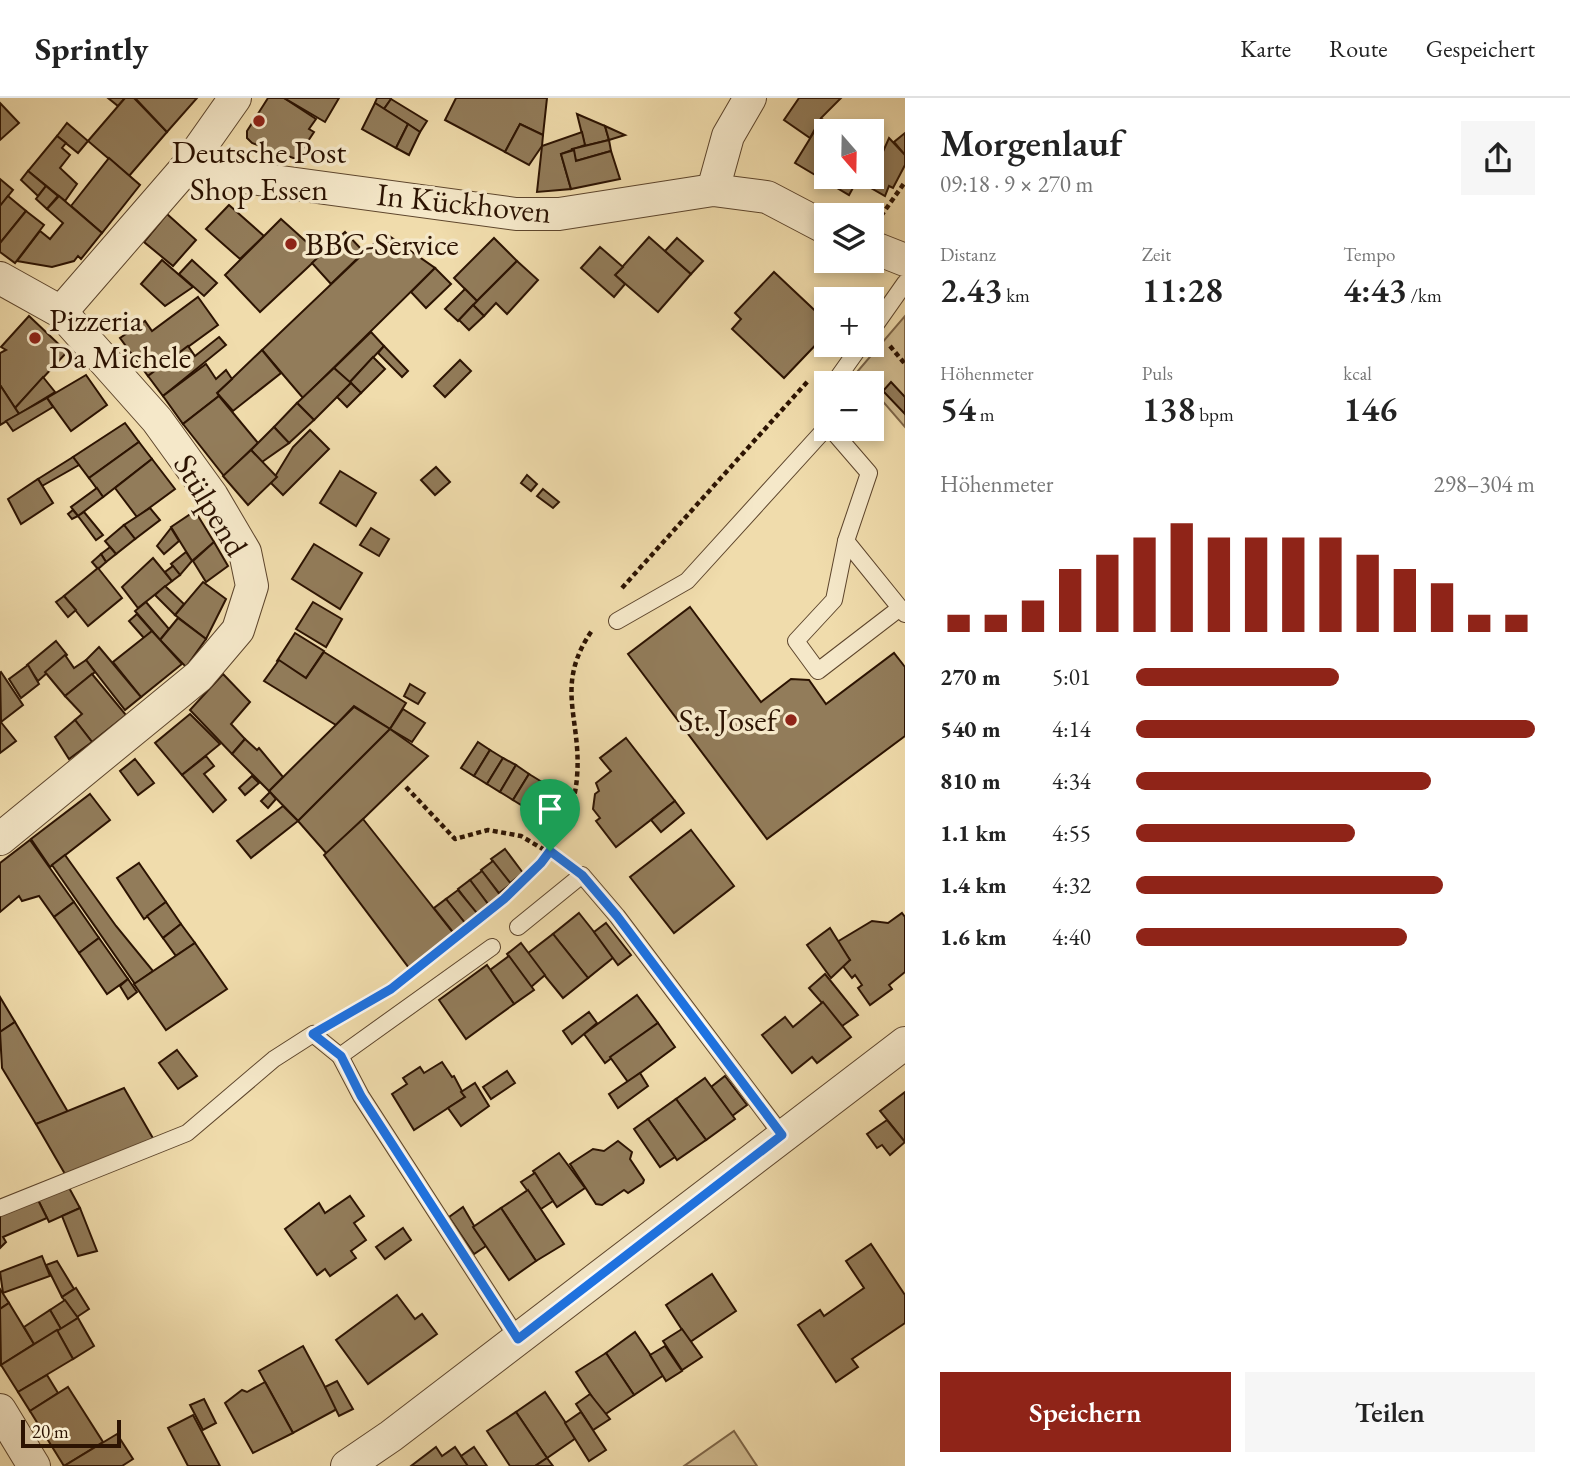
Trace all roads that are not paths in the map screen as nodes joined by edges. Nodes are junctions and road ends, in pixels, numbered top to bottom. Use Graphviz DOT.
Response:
graph roads {
  1 [pos="234,98"];
  2 [pos="750,98"];
  3 [pos="185,169"];
  4 [pos="713,191"];
  5 [pos="814,222"];
  6 [pos="884,241"];
  7 [pos="905,260"];
  8 [pos="0,278"];
  9 [pos="905,284"];
  10 [pos="61,312"];
  11 [pos="884,313"];
  12 [pos="816,441"];
  13 [pos="840,441"];
  14 [pos="846,541"];
  15 [pos="903,611"];
  16 [pos="617,621"];
  17 [pos="0,839"];
  18 [pos="518,927"];
  19 [pos="492,947"];
  20 [pos="905,1043"];
  21 [pos="341,1056"];
  22 [pos="782,1135"];
  23 [pos="0,1208"];
  24 [pos="518,1339"];
  25 [pos="0,1410"];
  26 [pos="34,1466"];
  27 [pos="348,1466"];
  1 -- 3 [label="street"];
  2 -- 4 [label="street"];
  3 -- 4 [label="street, In Kückhoven"];
  3 -- 10 [label="street"];
  4 -- 5 [label="street, In Kückhoven"];
  6 -- 7 [label="street"];
  8 -- 10 [label="street"];
  9 -- 11 [label="lane"];
  10 -- 17 [label="street, Stülpend"];
  12 -- 16 [label="lane"];
  13 -- 14 [label="lane"];
  14 -- 15 [label="lane"];
  14 -- 15 [label="lane"];
  18 -- 22 [label="lane"];
  19 -- 21 [label="lane"];
  20 -- 22 [label="street"];
  21 -- 23 [label="lane"];
  21 -- 24 [label="lane"];
  22 -- 24 [label="street"];
  24 -- 27 [label="street"];
  25 -- 26 [label="street"];
}
